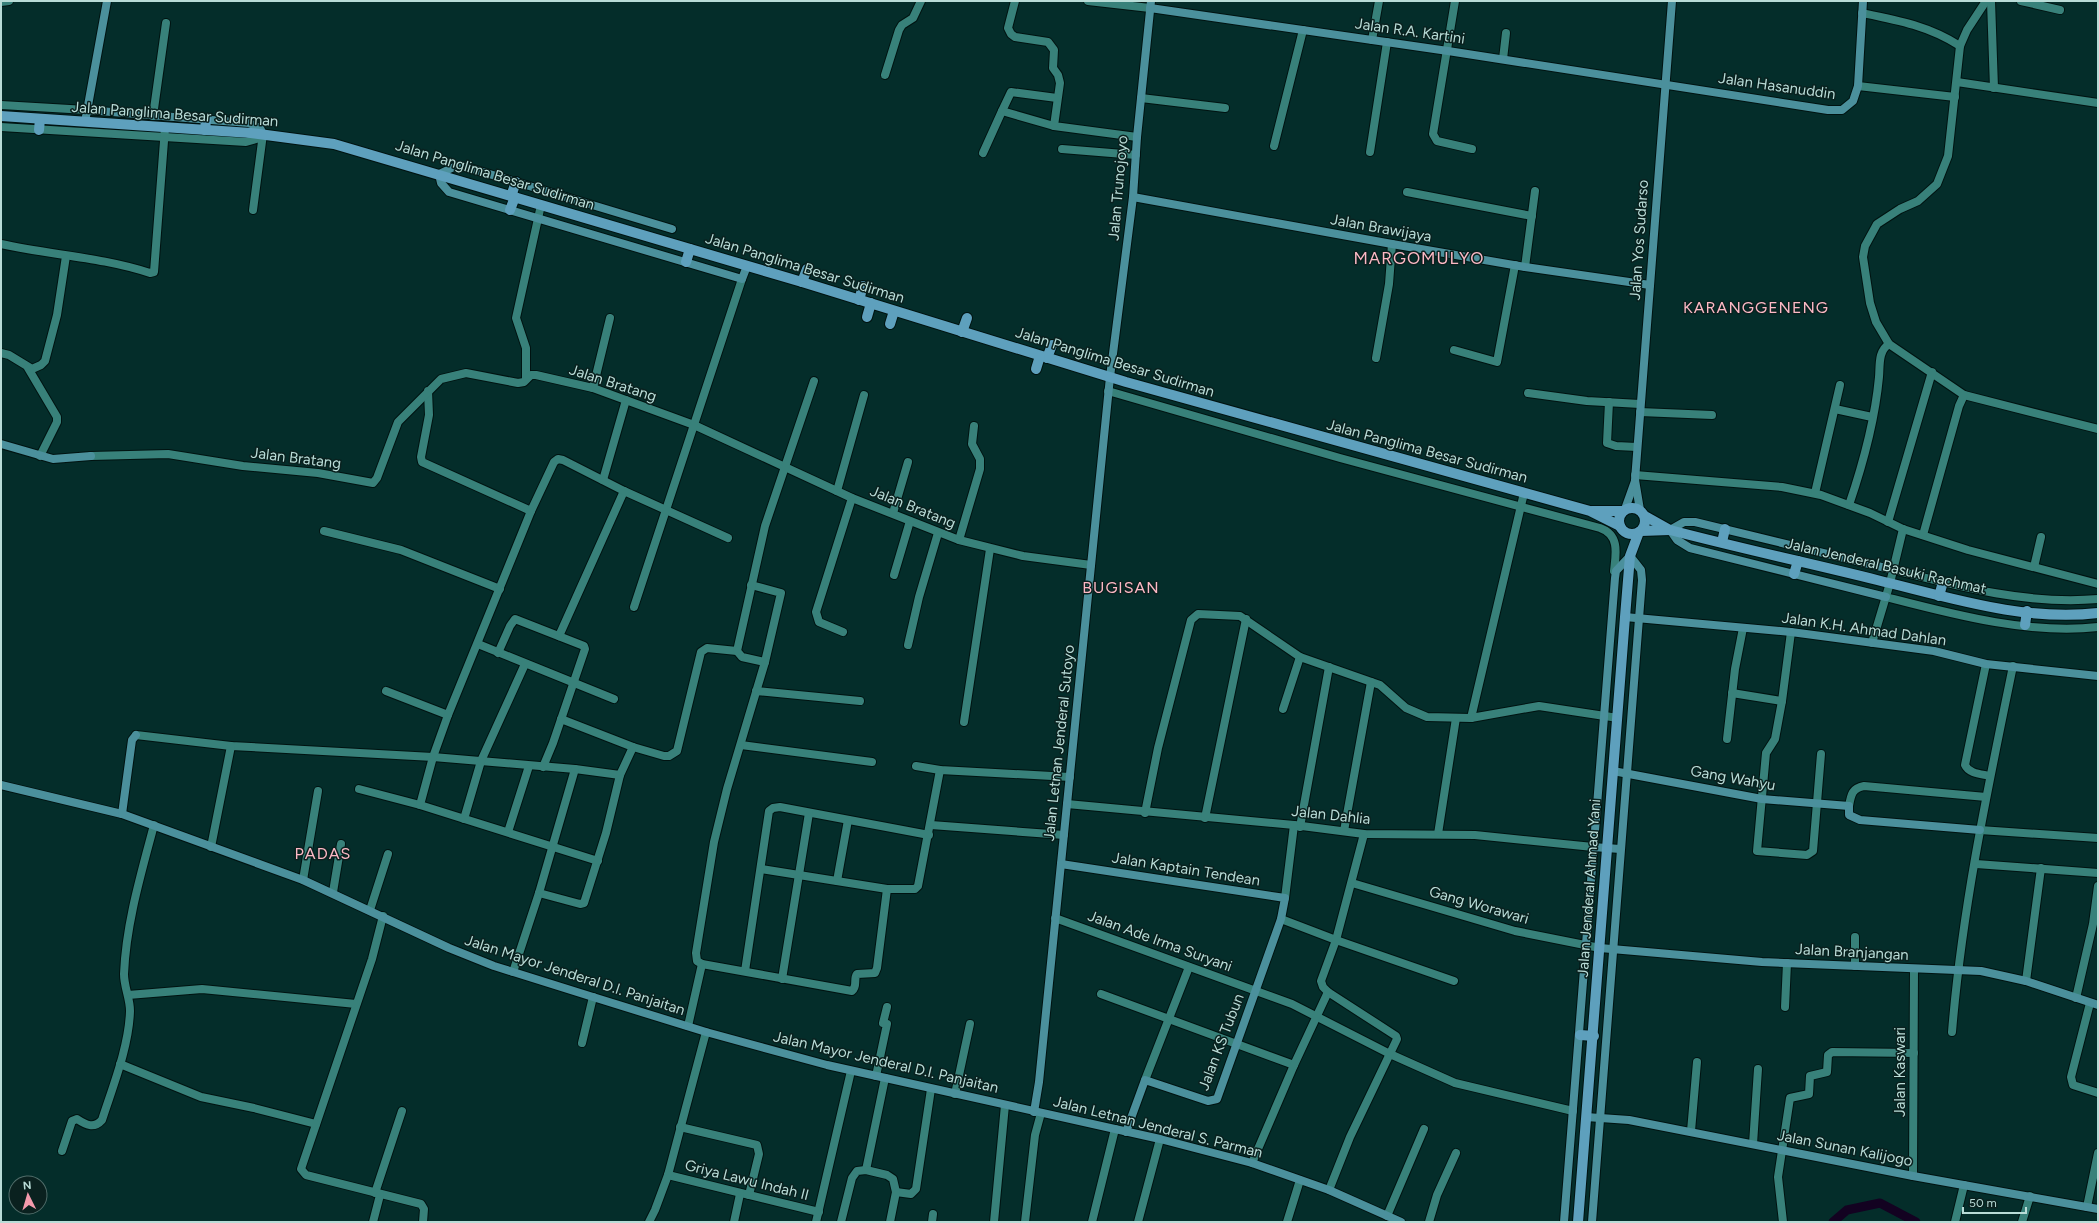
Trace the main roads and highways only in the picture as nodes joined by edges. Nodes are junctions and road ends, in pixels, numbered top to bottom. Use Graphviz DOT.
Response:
graph roads {
  1 [pos="1,116"];
  2 [pos="40,119"];
  3 [pos="206,120"];
  4 [pos="39,130"];
  5 [pos="205,130"];
  6 [pos="516,182"];
  7 [pos="513,197"];
  8 [pos="510,210"];
  9 [pos="690,249"];
  10 [pos="686,262"];
  11 [pos="807,269"];
  12 [pos="802,282"];
  13 [pos="863,286"];
  14 [pos="859,300"];
  15 [pos="871,303"];
  16 [pos="894,311"];
  17 [pos="867,317"];
  18 [pos="967,318"];
  19 [pos="890,324"];
  20 [pos="962,332"];
  21 [pos="1052,345"];
  22 [pos="1044,357"];
  23 [pos="1036,369"];
  24 [pos="1624,510"];
  25 [pos="1590,511"];
  26 [pos="1642,513"];
  27 [pos="1622,529"];
  28 [pos="1725,529"];
  29 [pos="1670,530"];
  30 [pos="1640,532"];
  31 [pos="1722,542"];
  32 [pos="1630,556"];
  33 [pos="1798,561"];
  34 [pos="1794,574"];
  35 [pos="1943,582"];
  36 [pos="1939,596"];
  37 [pos="2027,611"];
  38 [pos="2098,613"];
  39 [pos="2025,625"];
  40 [pos="1580,1035"];
  41 [pos="1594,1036"];
  42 [pos="1578,1222"];
  1 -- 2 [label="main road, Jalan Panglima Besar Sudirman"];
  2 -- 4 [label="main road"];
  2 -- 5 [label="main road, Jalan Panglima Besar Sudirman"];
  3 -- 5 [label="main road"];
  5 -- 7 [label="main road, Jalan Panglima Besar Sudirman"];
  6 -- 7 [label="main road"];
  7 -- 8 [label="main road"];
  7 -- 9 [label="main road, Jalan Panglima Besar Sudirman"];
  9 -- 10 [label="main road"];
  9 -- 12 [label="main road, Jalan Panglima Besar Sudirman"];
  11 -- 12 [label="main road"];
  12 -- 14 [label="main road, Jalan Panglima Besar Sudirman"];
  13 -- 14 [label="main road"];
  14 -- 15 [label="main road, Jalan Panglima Besar Sudirman"];
  15 -- 16 [label="main road, Jalan Panglima Besar Sudirman"];
  15 -- 17 [label="main road"];
  16 -- 19 [label="main road"];
  16 -- 20 [label="main road, Jalan Panglima Besar Sudirman"];
  18 -- 20 [label="main road"];
  20 -- 22 [label="main road, Jalan Panglima Besar Sudirman"];
  21 -- 22 [label="main road"];
  22 -- 23 [label="main road"];
  22 -- 25 [label="main road, Jalan Panglima Besar Sudirman"];
  24 -- 25 [label="main road, Jalan Panglima Besar Sudirman"];
  24 -- 26 [label="main road"];
  24 -- 27 [label="main road"];
  25 -- 27 [label="main road, Jalan Panglima Besar Sudirman"];
  26 -- 29 [label="main road, Jalan Jenderal Basuki Rachmat"];
  26 -- 30 [label="main road"];
  27 -- 30 [label="main road"];
  27 -- 32 [label="main road, Jalan Jenderal Ahmad Yani"];
  28 -- 31 [label="main road"];
  29 -- 30 [label="main road, Jalan Jenderal Basuki Rachmat"];
  29 -- 31 [label="main road, Jalan Jenderal Basuki Rachmat"];
  30 -- 32 [label="main road, Jalan Jenderal Ahmad Yani"];
  31 -- 33 [label="main road, Jalan Jenderal Basuki Rachmat"];
  32 -- 41 [label="main road, Jalan Jenderal Ahmad Yani"];
  33 -- 34 [label="main road"];
  33 -- 36 [label="main road, Jalan Jenderal Basuki Rachmat"];
  35 -- 36 [label="main road"];
  36 -- 37 [label="main road, Jalan Jenderal Basuki Rachmat"];
  37 -- 38 [label="main road, Jalan Jenderal Basuki Rachmat"];
  37 -- 39 [label="main road"];
  40 -- 41 [label="main road"];
  41 -- 42 [label="main road, Jalan Jenderal Ahmad Yani"];
}
